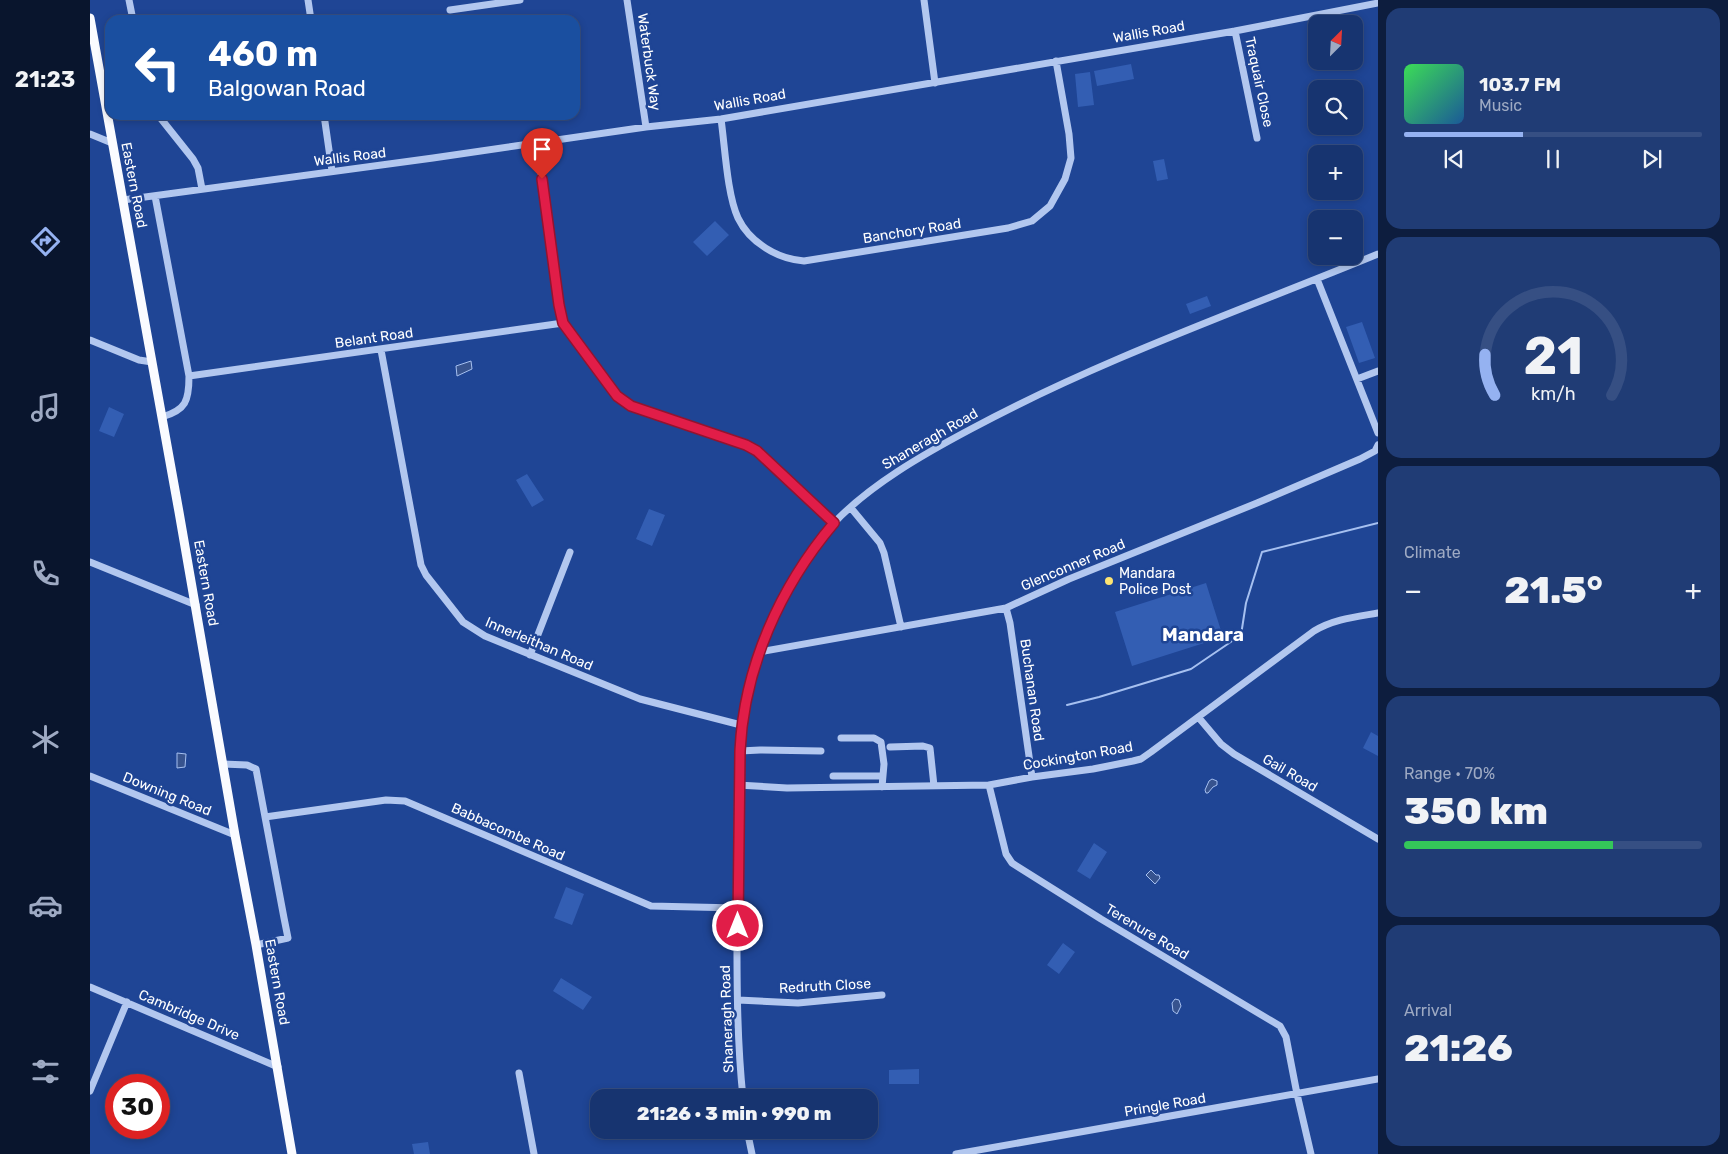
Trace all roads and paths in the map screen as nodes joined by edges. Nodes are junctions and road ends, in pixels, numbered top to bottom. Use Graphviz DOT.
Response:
graph roads {
  1 [pos="130,0"];
  2 [pos="308,0"];
  3 [pos="520,0"];
  4 [pos="627,0"];
  5 [pos="924,0"];
  6 [pos="1378,3"];
  7 [pos="450,10"];
  8 [pos="132,15"];
  9 [pos="310,15"];
  10 [pos="90,18"];
  11 [pos="1235,31"];
  12 [pos="1056,61"];
  13 [pos="935,83"];
  14 [pos="105,103"];
  15 [pos="721,118"];
  16 [pos="108,120"];
  17 [pos="162,120"];
  18 [pos="325,120"];
  19 [pos="646,127"];
  20 [pos="90,134"];
  21 [pos="1257,138"];
  22 [pos="112,143"];
  23 [pos="537,143"];
  24 [pos="332,172"];
  25 [pos="202,189"];
  26 [pos="155,196"];
  27 [pos="123,200"];
  28 [pos="1378,254"];
  29 [pos="1317,279"];
  30 [pos="563,323"];
  31 [pos="90,340"];
  32 [pos="381,350"];
  33 [pos="152,362"];
  34 [pos="1378,371"];
  35 [pos="189,376"];
  36 [pos="1357,379"];
  37 [pos="162,417"];
  38 [pos="1378,433"];
  39 [pos="1378,445"];
  40 [pos="851,508"];
  41 [pos="834,523"];
  42 [pos="570,552"];
  43 [pos="90,562"];
  44 [pos="196,604"];
  45 [pos="1006,608"];
  46 [pos="1378,614"];
  47 [pos="901,627"];
  48 [pos="759,652"];
  49 [pos="530,655"];
  50 [pos="1199,718"];
  51 [pos="741,724"];
  52 [pos="841,738"];
  53 [pos="890,747"];
  54 [pos="740,751"];
  55 [pos="821,751"];
  56 [pos="223,764"];
  57 [pos="90,776"];
  58 [pos="833,776"];
  59 [pos="883,776"];
  60 [pos="1032,777"];
  61 [pos="989,785"];
  62 [pos="738,786"];
  63 [pos="934,786"];
  64 [pos="882,787"];
  65 [pos="266,817"];
  66 [pos="235,836"];
  67 [pos="1378,839"];
  68 [pos="737,908"];
  69 [pos="256,945"];
  70 [pos="90,987"];
  71 [pos="882,995"];
  72 [pos="738,1000"];
  73 [pos="127,1002"];
  74 [pos="278,1067"];
  75 [pos="519,1073"];
  76 [pos="1378,1079"];
  77 [pos="743,1089"];
  78 [pos="90,1091"];
  79 [pos="1297,1094"];
  80 [pos="749,1139"];
  81 [pos="292,1154"];
  82 [pos="534,1154"];
  83 [pos="752,1154"];
  84 [pos="956,1154"];
  85 [pos="1311,1154"];
  1 -- 8 [label="street"];
  2 -- 9 [label="street"];
  3 -- 7 [label="street"];
  4 -- 19 [label="street, Waterbuck Way"];
  5 -- 13 [label="street"];
  6 -- 11 [label="street, Wallis Road"];
  10 -- 14 [label="main road, Eastern Road"];
  11 -- 12 [label="street, Wallis Road"];
  11 -- 21 [label="street, Traquair Close"];
  12 -- 13 [label="street, Wallis Road"];
  12 -- 15 [label="street, Banchory Road"];
  13 -- 15 [label="street, Wallis Road"];
  15 -- 19 [label="street, Wallis Road"];
  16 -- 22 [label="main road, Eastern Road"];
  17 -- 25 [label="street"];
  18 -- 24 [label="street"];
  19 -- 23 [label="street, Wallis Road"];
  20 -- 22 [label="street"];
  22 -- 27 [label="main road, Eastern Road"];
  23 -- 24 [label="street, Wallis Road"];
  23 -- 30 [label="street"];
  24 -- 25 [label="street, Wallis Road"];
  25 -- 26 [label="street, Wallis Road"];
  26 -- 27 [label="street, Wallis Road"];
  26 -- 35 [label="street"];
  27 -- 33 [label="main road, Eastern Road"];
  28 -- 29 [label="street, Shaneragh Road"];
  29 -- 36 [label="street"];
  29 -- 40 [label="street, Shaneragh Road"];
  30 -- 32 [label="street, Belant Road"];
  30 -- 41 [label="street"];
  31 -- 33 [label="street"];
  32 -- 35 [label="street, Belant Road"];
  32 -- 49 [label="street, Innerleithan Road"];
  33 -- 37 [label="main road, Eastern Road"];
  34 -- 36 [label="street"];
  35 -- 37 [label="street"];
  36 -- 38 [label="street"];
  37 -- 44 [label="main road, Eastern Road"];
  39 -- 45 [label="street, Glenconner Road"];
  40 -- 41 [label="street, Shaneragh Road"];
  40 -- 47 [label="street"];
  41 -- 48 [label="street, Shaneragh Road"];
  42 -- 49 [label="street"];
  43 -- 44 [label="street"];
  44 -- 56 [label="main road, Eastern Road"];
  45 -- 47 [label="street, Glenconner Road"];
  45 -- 60 [label="street, Buchanan Road"];
  46 -- 50 [label="street, Cockington Road"];
  47 -- 48 [label="street, Glenconner Road"];
  48 -- 51 [label="street, Shaneragh Road"];
  49 -- 51 [label="street, Innerleithan Road"];
  50 -- 60 [label="street, Cockington Road"];
  50 -- 67 [label="street, Gail Road"];
  51 -- 54 [label="street, Shaneragh Road"];
  52 -- 59 [label="street"];
  53 -- 63 [label="street"];
  54 -- 55 [label="street"];
  54 -- 62 [label="street, Shaneragh Road"];
  56 -- 65 [label="street"];
  56 -- 66 [label="main road, Eastern Road"];
  57 -- 66 [label="street, Downing Road"];
  58 -- 59 [label="street"];
  59 -- 64 [label="street"];
  60 -- 61 [label="street, Cockington Road"];
  61 -- 63 [label="street, Cockington Road"];
  61 -- 79 [label="street, Terenure Road"];
  62 -- 64 [label="street, Cockington Road"];
  62 -- 68 [label="street, Shaneragh Road"];
  63 -- 64 [label="street, Cockington Road"];
  65 -- 68 [label="street, Babbacombe Road"];
  65 -- 69 [label="street"];
  66 -- 69 [label="main road, Eastern Road"];
  68 -- 72 [label="street, Shaneragh Road"];
  69 -- 74 [label="main road, Eastern Road"];
  70 -- 73 [label="street, Cambridge Drive"];
  71 -- 72 [label="street, Redruth Close"];
  72 -- 77 [label="street, Shaneragh Road"];
  73 -- 74 [label="street, Cambridge Drive"];
  73 -- 78 [label="street"];
  74 -- 81 [label="main road, Eastern Road"];
  75 -- 82 [label="street"];
  76 -- 79 [label="street, Pringle Road"];
  79 -- 84 [label="street, Pringle Road"];
  79 -- 85 [label="street, Terenure Road"];
  80 -- 83 [label="street"];
}
